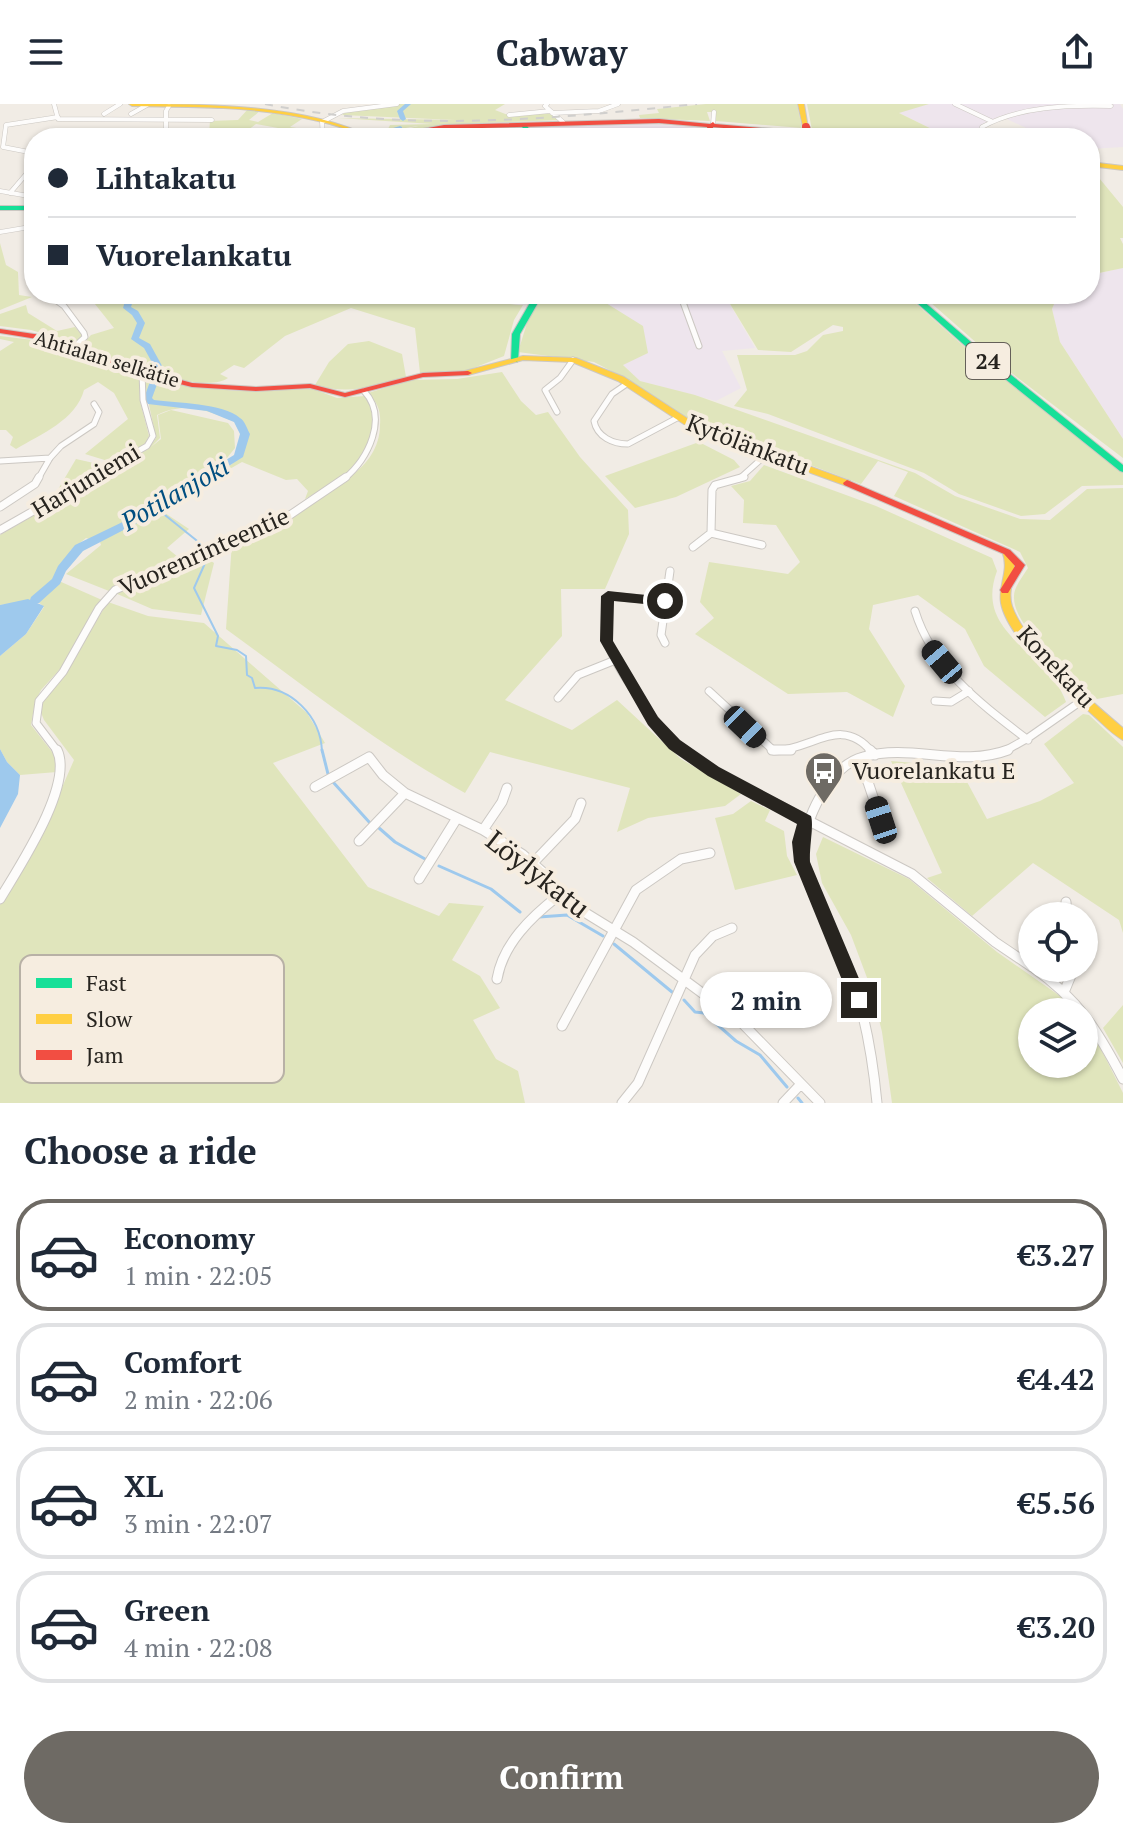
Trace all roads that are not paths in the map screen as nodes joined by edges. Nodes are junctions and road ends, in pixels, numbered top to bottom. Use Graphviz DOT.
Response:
graph roads {
  1 [pos="54,104"];
  2 [pos="120,104"];
  3 [pos="397,104"];
  4 [pos="547,104"];
  5 [pos="618,104"];
  6 [pos="801,104"];
  7 [pos="955,104"];
  8 [pos="1029,104"];
  9 [pos="176,105"];
  10 [pos="242,105"];
  11 [pos="1097,106"];
  12 [pos="137,108"];
  13 [pos="1038,110"];
  14 [pos="104,114"];
  15 [pos="509,115"];
  16 [pos="555,115"];
  17 [pos="58,118"];
  18 [pos="212,120"];
  19 [pos="324,120"];
  20 [pos="991,121"];
  21 [pos="0,122"];
  22 [pos="166,122"];
  23 [pos="523,124"];
  24 [pos="6,125"];
  25 [pos="713,127"];
  26 [pos="166,128"];
  27 [pos="321,128"];
  28 [pos="355,128"];
  29 [pos="438,128"];
  30 [pos="526,128"];
  31 [pos="805,128"];
  32 [pos="982,128"];
  33 [pos="2,148"];
  34 [pos="24,151"];
  35 [pos="1100,165"];
  36 [pos="1123,168"];
  37 [pos="24,177"];
  38 [pos="0,191"];
  39 [pos="10,193"];
  40 [pos="24,195"];
  41 [pos="0,208"];
  42 [pos="24,208"];
  43 [pos="24,228"];
  44 [pos="0,232"];
  45 [pos="61,304"];
  46 [pos="531,304"];
  47 [pos="684,304"];
  48 [pos="922,304"];
  49 [pos="0,331"];
  50 [pos="699,346"];
  51 [pos="74,347"];
  52 [pos="514,360"];
  53 [pos="573,360"];
  54 [pos="495,364"];
  55 [pos="142,372"];
  56 [pos="628,383"];
  57 [pos="364,391"];
  58 [pos="94,404"];
  59 [pos="557,412"];
  60 [pos="677,418"];
  61 [pos="767,454"];
  62 [pos="50,458"];
  63 [pos="0,461"];
  64 [pos="1123,466"];
  65 [pos="0,507"];
  66 [pos="0,530"];
  67 [pos="711,533"];
  68 [pos="762,545"];
  69 [pos="693,547"];
  70 [pos="670,571"];
  71 [pos="1015,571"];
  72 [pos="665,601"];
  73 [pos="915,611"];
  74 [pos="665,643"];
  75 [pos="618,659"];
  76 [pos="709,691"];
  77 [pos="969,691"];
  78 [pos="558,698"];
  79 [pos="1084,699"];
  80 [pos="935,701"];
  81 [pos="1123,735"];
  82 [pos="1028,740"];
  83 [pos="875,755"];
  84 [pos="856,760"];
  85 [pos="315,787"];
  86 [pos="507,788"];
  87 [pos="405,793"];
  88 [pos="581,803"];
  89 [pos="457,818"];
  90 [pos="805,820"];
  91 [pos="483,830"];
  92 [pos="886,836"];
  93 [pos="359,841"];
  94 [pos="710,853"];
  95 [pos="533,863"];
  96 [pos="419,879"];
  97 [pos="558,896"];
  98 [pos="0,899"];
  99 [pos="732,928"];
  100 [pos="614,930"];
  101 [pos="1018,958"];
  102 [pos="497,979"];
  103 [pos="685,979"];
  104 [pos="1053,982"];
  105 [pos="1068,982"];
  106 [pos="1065,990"];
  107 [pos="562,1026"];
  108 [pos="1123,1079"];
  109 [pos="800,1085"];
  110 [pos="622,1103"];
  111 [pos="783,1103"];
  112 [pos="820,1103"];
  113 [pos="877,1103"];
  1 -- 17 [label="street"];
  2 -- 14 [label="street"];
  3 -- 19 [label="street"];
  4 -- 16 [label="street"];
  5 -- 16 [label="street"];
  6 -- 31 [label="main road"];
  7 -- 20 [label="street"];
  8 -- 13 [label="street"];
  9 -- 10 [label="main road"];
  9 -- 12 [label="main road"];
  9 -- 22 [label="street"];
  10 -- 19 [label="main road"];
  11 -- 13 [label="street"];
  13 -- 20 [label="street"];
  15 -- 16 [label="street"];
  16 -- 23 [label="main road"];
  16 -- 25 [label="main road"];
  17 -- 22 [label="street"];
  17 -- 24 [label="street"];
  18 -- 22 [label="street"];
  19 -- 27 [label="street"];
  19 -- 28 [label="main road"];
  20 -- 32 [label="street"];
  21 -- 24 [label="street"];
  22 -- 26 [label="street"];
  23 -- 29 [label="main road"];
  23 -- 30 [label="main road"];
  24 -- 33 [label="street"];
  33 -- 34 [label="street"];
  35 -- 36 [label="main road"];
  37 -- 39 [label="street"];
  38 -- 39 [label="street"];
  39 -- 40 [label="street"];
  41 -- 42 [label="main road"];
  43 -- 44 [label="street"];
  45 -- 51 [label="street"];
  46 -- 52 [label="main road"];
  47 -- 50 [label="street"];
  48 -- 64 [label="main road, 24"];
  49 -- 51 [label="main road, Ahtialan selkätie"];
  51 -- 55 [label="main road, Ahtialan selkätie"];
  52 -- 53 [label="main road, Kytölänkatu"];
  52 -- 54 [label="main road, Kytölänkatu"];
  53 -- 56 [label="main road, Kytölänkatu"];
  53 -- 59 [label="street"];
  54 -- 57 [label="main road, Ahtialan selkätie"];
  55 -- 57 [label="main road, Ahtialan selkätie"];
  55 -- 66 [label="street, Harjuniemi"];
  56 -- 60 [label="main road, Kytölänkatu"];
  56 -- 60 [label="street"];
  57 -- 98 [label="street, Vuorenrinteentie"];
  58 -- 62 [label="street"];
  60 -- 61 [label="main road, Kytölänkatu"];
  61 -- 67 [label="street"];
  61 -- 71 [label="main road, Kytölänkatu"];
  62 -- 63 [label="street"];
  62 -- 65 [label="street"];
  67 -- 68 [label="street"];
  67 -- 69 [label="street"];
  70 -- 72 [label="street"];
  71 -- 79 [label="main road, Konekatu"];
  72 -- 74 [label="street"];
  72 -- 75 [label="street"];
  73 -- 77 [label="street"];
  75 -- 78 [label="street"];
  75 -- 90 [label="street"];
  76 -- 83 [label="street"];
  77 -- 80 [label="street"];
  77 -- 82 [label="street"];
  79 -- 81 [label="main road, Konekatu"];
  79 -- 82 [label="street"];
  82 -- 83 [label="street"];
  83 -- 84 [label="street"];
  84 -- 90 [label="street"];
  84 -- 92 [label="street"];
  85 -- 87 [label="street, Löylykatu"];
  86 -- 91 [label="street"];
  87 -- 89 [label="street, Löylykatu"];
  87 -- 93 [label="street"];
  88 -- 95 [label="street"];
  89 -- 91 [label="street, Löylykatu"];
  89 -- 96 [label="street"];
  90 -- 101 [label="street"];
  90 -- 113 [label="street"];
  91 -- 95 [label="street, Löylykatu"];
  94 -- 100 [label="street"];
  95 -- 97 [label="street, Löylykatu"];
  97 -- 100 [label="street, Löylykatu"];
  97 -- 102 [label="street"];
  99 -- 103 [label="street"];
  100 -- 103 [label="street, Löylykatu"];
  100 -- 107 [label="street"];
  103 -- 109 [label="street, Löylykatu"];
  103 -- 110 [label="street"];
  104 -- 106 [label="street"];
  105 -- 106 [label="street"];
  106 -- 108 [label="street"];
  109 -- 111 [label="street"];
  109 -- 112 [label="street, Löylykatu"];
}
